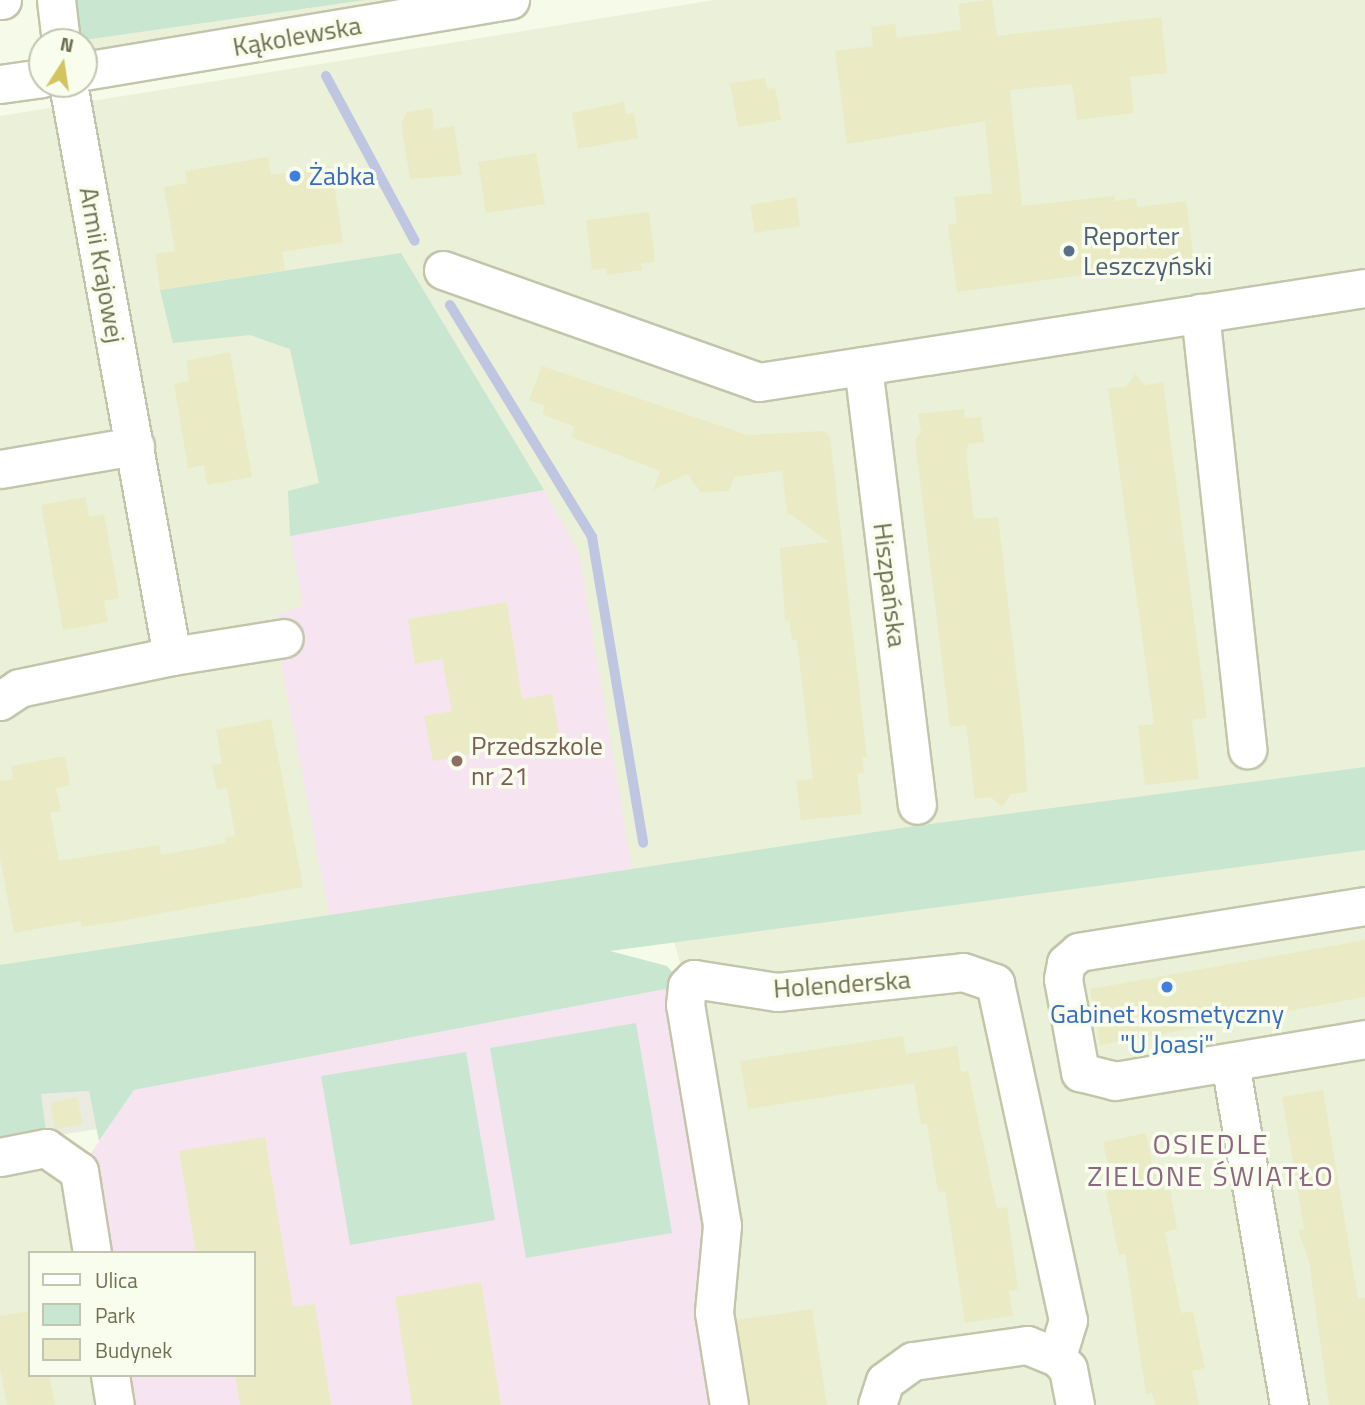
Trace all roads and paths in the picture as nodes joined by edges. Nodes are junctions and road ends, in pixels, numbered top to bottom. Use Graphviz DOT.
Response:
graph roads {
  1 [pos="56,0"];
  2 [pos="510,0"];
  3 [pos="59,28"];
  4 [pos="98,69"];
  5 [pos="28,80"];
  6 [pos="0,84"];
  7 [pos="71,98"];
  8 [pos="443,270"];
  9 [pos="1365,288"];
  10 [pos="1200,313"];
  11 [pos="863,366"];
  12 [pos="135,446"];
  13 [pos="0,469"];
  14 [pos="284,638"];
  15 [pos="172,656"];
  16 [pos="0,701"];
  17 [pos="1247,749"];
  18 [pos="918,805"];
  19 [pos="1365,906"];
  20 [pos="1365,1039"];
  21 [pos="1230,1063"];
  22 [pos="0,1157"];
  23 [pos="92,1251"];
  24 [pos="1057,1357"];
  25 [pos="110,1377"];
  26 [pos="115,1405"];
  27 [pos="729,1405"];
  28 [pos="877,1405"];
  29 [pos="1074,1405"];
  30 [pos="1289,1405"];
  1 -- 3 [label="street"];
  2 -- 4 [label="street, Kąkolewska"];
  5 -- 6 [label="street"];
  7 -- 12 [label="street, Armii Krajowej"];
  8 -- 11 [label="street"];
  9 -- 10 [label="street"];
  10 -- 11 [label="street"];
  10 -- 17 [label="street"];
  11 -- 18 [label="street, Hiszpańska"];
  12 -- 13 [label="street"];
  12 -- 15 [label="street, Armii Krajowej"];
  14 -- 15 [label="street"];
  15 -- 16 [label="street"];
  19 -- 21 [label="street"];
  20 -- 21 [label="street"];
  21 -- 30 [label="street"];
  22 -- 23 [label="street"];
  24 -- 27 [label="street, Holenderska"];
  24 -- 28 [label="street"];
  24 -- 29 [label="street"];
  25 -- 26 [label="street"];
}
